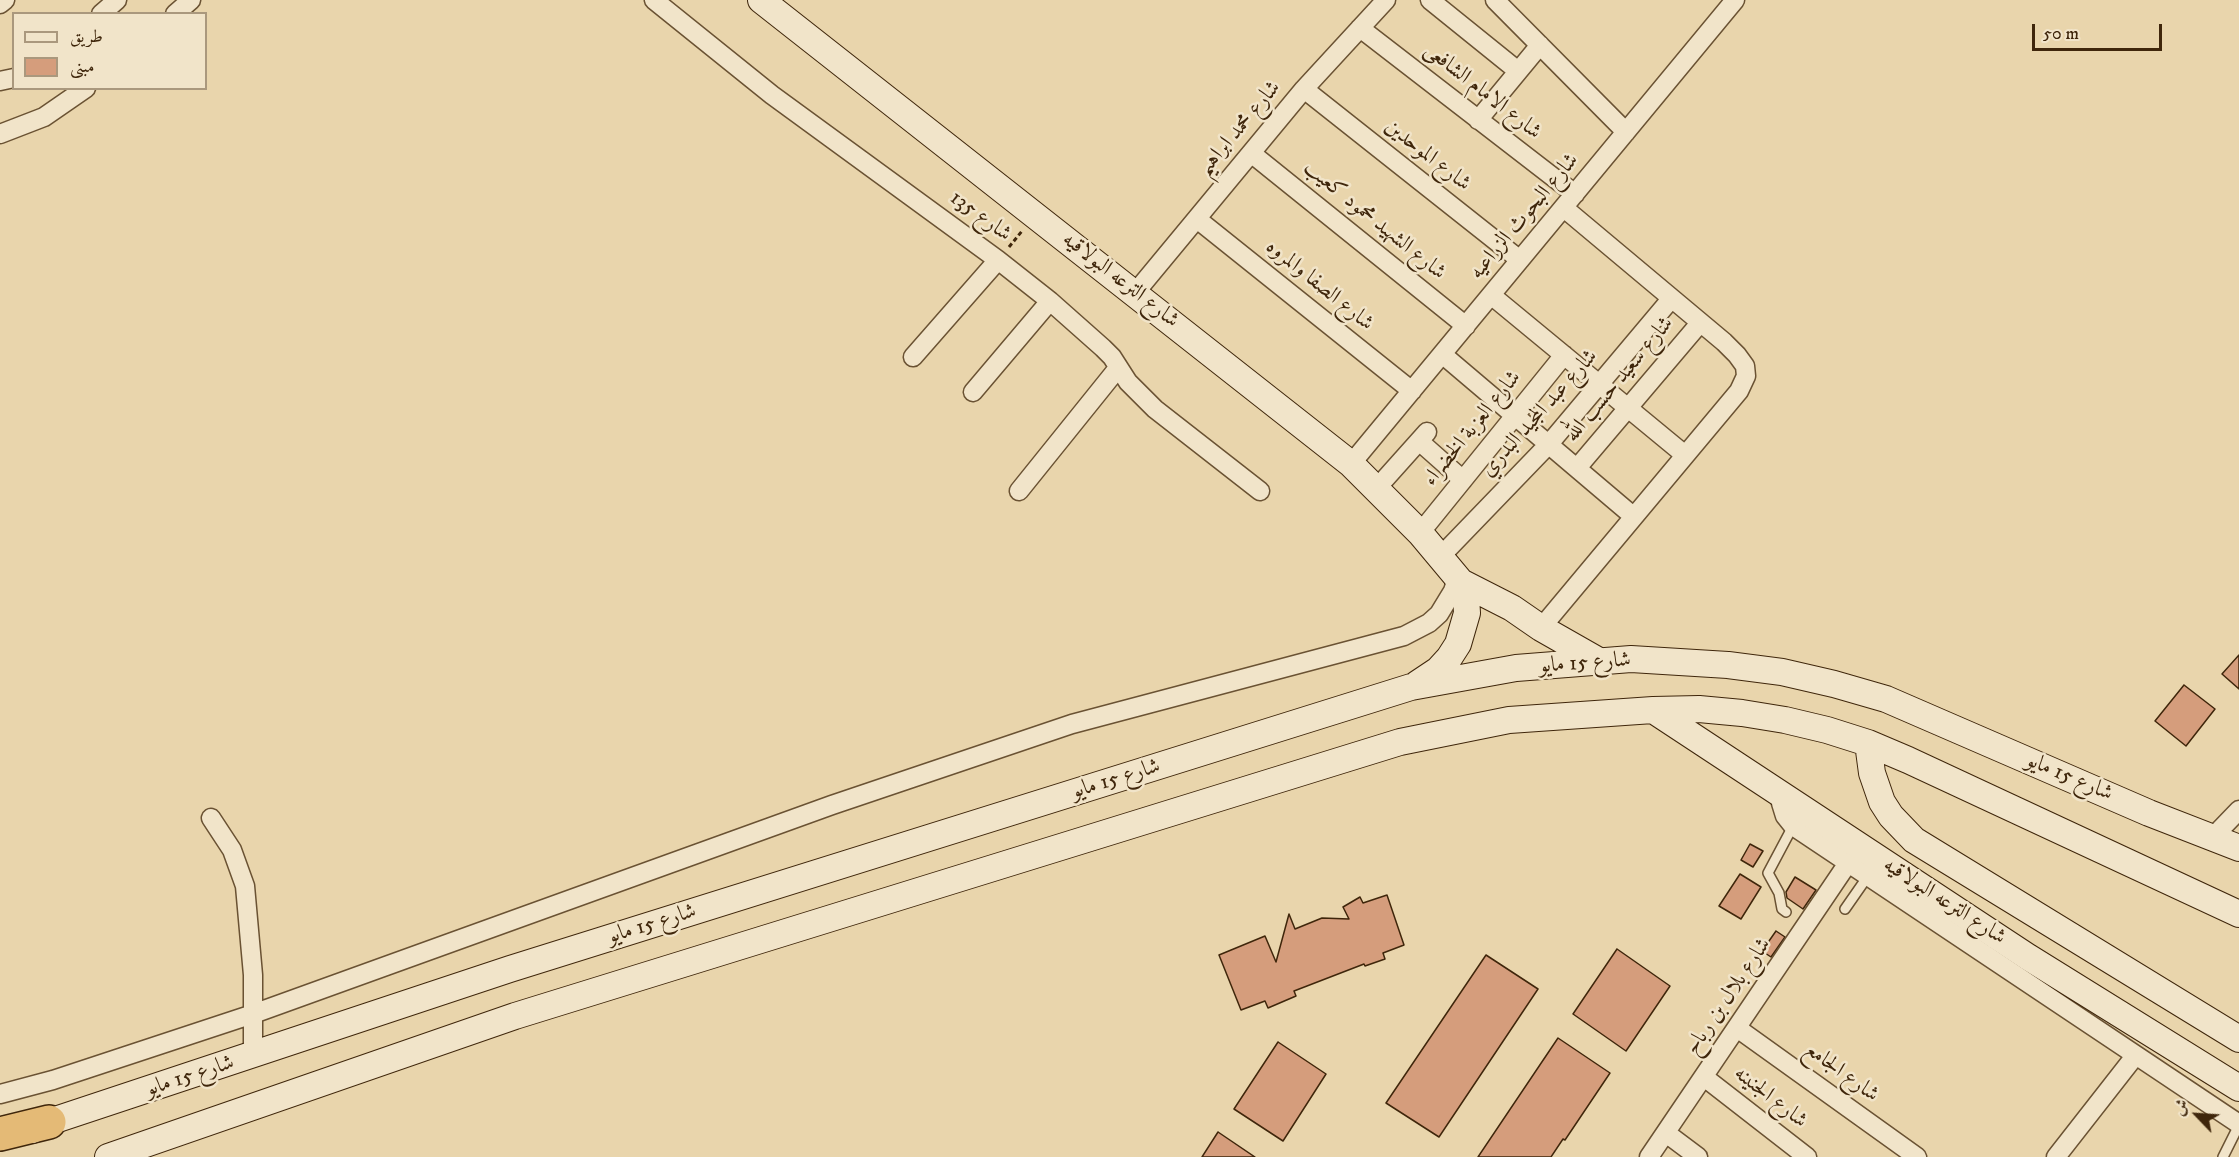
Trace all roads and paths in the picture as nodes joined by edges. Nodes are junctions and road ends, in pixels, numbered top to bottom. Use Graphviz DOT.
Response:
graph roads {
  1 [pos="5,0"];
  2 [pos="117,0"];
  3 [pos="191,0"];
  4 [pos="654,0"];
  5 [pos="761,0"];
  6 [pos="1386,0"];
  7 [pos="1430,0"];
  8 [pos="1495,0"];
  9 [pos="1736,0"];
  10 [pos="0,4"];
  11 [pos="103,12"];
  12 [pos="177,12"];
  13 [pos="1360,28"];
  14 [pos="1540,45"];
  15 [pos="1518,71"];
  16 [pos="1304,89"];
  17 [pos="83,90"];
  18 [pos="1478,120"];
  19 [pos="1626,132"];
  20 [pos="0,134"];
  21 [pos="1251,153"];
  22 [pos="1569,201"];
  23 [pos="1036,215"];
  24 [pos="1197,219"];
  25 [pos="998,260"];
  26 [pos="1520,260"];
  27 [pos="1135,293"];
  28 [pos="1491,295"];
  29 [pos="1671,299"];
  30 [pos="1050,301"];
  31 [pos="1700,322"];
  32 [pos="1466,326"];
  33 [pos="1442,354"];
  34 [pos="1564,355"];
  35 [pos="913,357"];
  36 [pos="1118,369"];
  37 [pos="1599,384"];
  38 [pos="1412,391"];
  39 [pos="973,392"];
  40 [pos="1628,408"];
  41 [pos="1515,416"];
  42 [pos="1549,444"];
  43 [pos="1685,455"];
  44 [pos="1351,464"];
  45 [pos="1577,468"];
  46 [pos="1463,480"];
  47 [pos="1376,489"];
  48 [pos="1019,491"];
  49 [pos="1260,491"];
  50 [pos="1633,516"];
  51 [pos="1420,533"];
  52 [pos="1440,557"];
  53 [pos="1459,580"];
  54 [pos="1541,628"];
  55 [pos="1599,661"];
  56 [pos="1411,687"];
  57 [pos="1653,710"];
  58 [pos="1868,743"];
  59 [pos="1781,795"];
  60 [pos="2239,810"];
  61 [pos="211,818"];
  62 [pos="1793,826"];
  63 [pos="2212,838"];
  64 [pos="2239,848"];
  65 [pos="1848,864"];
  66 [pos="1868,876"];
  67 [pos="1845,909"];
  68 [pos="1786,912"];
  69 [pos="2239,914"];
  70 [pos="254,1014"];
  71 [pos="1737,1028"];
  72 [pos="2239,1039"];
  73 [pos="253,1056"];
  74 [pos="2135,1056"];
  75 [pos="1704,1077"];
  76 [pos="2239,1088"];
  77 [pos="0,1094"];
  78 [pos="49,1122"];
  79 [pos="2239,1124"];
  80 [pos="1666,1133"];
  81 [pos="0,1134"];
  82 [pos="0,1144"];
  83 [pos="108,1157"];
  84 [pos="1649,1157"];
  85 [pos="1698,1157"];
  86 [pos="1807,1157"];
  87 [pos="1917,1157"];
  88 [pos="2056,1157"];
  89 [pos="2223,1157"];
  1 -- 10 [label="street"];
  2 -- 11 [label="street"];
  3 -- 12 [label="street"];
  4 -- 25 [label="street, شارع 135"];
  5 -- 23 [label="main road, شارع الترعه البولاقيه"];
  6 -- 13 [label="street, شارع محمد ابراهيم"];
  7 -- 15 [label="street"];
  8 -- 14 [label="street"];
  9 -- 19 [label="street, شارع البحوث الزراعيه"];
  13 -- 16 [label="street, شارع محمد ابراهيم"];
  13 -- 18 [label="street, شارع الامام الشافعى"];
  14 -- 15 [label="street"];
  14 -- 19 [label="street"];
  15 -- 18 [label="street"];
  16 -- 21 [label="street, شارع محمد ابراهيم"];
  16 -- 26 [label="street, شارع الموحدين"];
  17 -- 20 [label="street"];
  18 -- 22 [label="street, شارع الامام الشافعى"];
  19 -- 22 [label="street, شارع البحوث الزراعيه"];
  21 -- 24 [label="street, شارع محمد ابراهيم"];
  21 -- 32 [label="street, شارع الشهيد محمود كعيب"];
  22 -- 26 [label="street, شارع البحوث الزراعيه"];
  22 -- 29 [label="street, شارع الامام الشافعى"];
  23 -- 25 [label="path"];
  23 -- 27 [label="main road, شارع الترعه البولاقيه"];
  24 -- 27 [label="street, شارع محمد ابراهيم"];
  24 -- 38 [label="street, شارع الصفا والمروه"];
  25 -- 30 [label="street, شارع 135"];
  25 -- 35 [label="street"];
  26 -- 28 [label="street, شارع البحوث الزراعيه"];
  27 -- 44 [label="main road, شارع الترعه البولاقيه"];
  28 -- 32 [label="street, شارع البحوث الزراعيه"];
  28 -- 34 [label="street"];
  29 -- 31 [label="street, شارع الامام الشافعى"];
  29 -- 37 [label="street, شارع عبد المجيد البدري"];
  30 -- 36 [label="street, شارع 135"];
  30 -- 39 [label="street"];
  31 -- 40 [label="street, شارع سعيد حسب الله"];
  31 -- 43 [label="street, شارع الامام الشافعى"];
  32 -- 33 [label="street, شارع البحوث الزراعيه"];
  33 -- 38 [label="street, شارع البحوث الزراعيه"];
  33 -- 41 [label="street"];
  34 -- 37 [label="street"];
  34 -- 41 [label="street, شارع العزبة الخضراء"];
  36 -- 48 [label="street"];
  36 -- 49 [label="street, شارع 135"];
  37 -- 40 [label="street"];
  37 -- 42 [label="street, شارع عبد المجيد البدري"];
  38 -- 44 [label="street, شارع البحوث الزراعيه"];
  40 -- 43 [label="street"];
  40 -- 45 [label="street, شارع سعيد حسب الله"];
  41 -- 42 [label="street"];
  41 -- 46 [label="street, شارع العزبة الخضراء"];
  42 -- 45 [label="street"];
  42 -- 52 [label="street, شارع عبد المجيد البدري"];
  43 -- 50 [label="street"];
  44 -- 47 [label="main road, شارع الترعه البولاقيه"];
  45 -- 50 [label="street"];
  46 -- 47 [label="street"];
  46 -- 51 [label="street, شارع العزبة الخضراء"];
  47 -- 51 [label="main road, شارع الترعه البولاقيه"];
  50 -- 54 [label="street"];
  51 -- 52 [label="main road, شارع الترعه البولاقيه"];
  52 -- 53 [label="main road, شارع الترعه البولاقيه"];
  53 -- 54 [label="main road, شارع الترعه البولاقيه"];
  53 -- 56 [label="main road, شارع الترعه البولاقيه"];
  53 -- 70 [label="street"];
  54 -- 55 [label="main road, شارع الترعه البولاقيه"];
  55 -- 56 [label="main road, شارع 15 مايو"];
  55 -- 63 [label="main road, شارع 15 مايو"];
  56 -- 73 [label="main road, شارع 15 مايو"];
  57 -- 58 [label="main road, شارع 15 مايو"];
  57 -- 59 [label="main road, شارع الترعه البولاقيه"];
  57 -- 83 [label="main road, شارع 15 مايو"];
  58 -- 69 [label="main road, شارع 15 مايو"];
  58 -- 72 [label="main road, شارع الترعه البولاقيه"];
  59 -- 62 [label="street"];
  59 -- 76 [label="main road, شارع الترعه البولاقيه"];
  60 -- 63 [label="street"];
  61 -- 70 [label="street"];
  62 -- 65 [label="street"];
  62 -- 68 [label="lane"];
  63 -- 64 [label="main road, شارع 15 مايو"];
  65 -- 66 [label="street"];
  65 -- 71 [label="street, شارع بلال بن رباح"];
  66 -- 67 [label="lane"];
  66 -- 74 [label="street"];
  70 -- 73 [label="street"];
  70 -- 77 [label="street"];
  71 -- 75 [label="street, شارع بلال بن رباح"];
  71 -- 87 [label="street, شارع الجامع"];
  73 -- 78 [label="main road, شارع 15 مايو"];
  74 -- 79 [label="street"];
  74 -- 88 [label="street"];
  75 -- 80 [label="street, شارع بلال بن رباح"];
  75 -- 86 [label="street, شارع الجنينه"];
  78 -- 81 [label="highway"];
  78 -- 82 [label="main road, شارع 15 مايو"];
  79 -- 89 [label="lane"];
  80 -- 84 [label="street, شارع بلال بن رباح"];
  80 -- 85 [label="street"];
}
